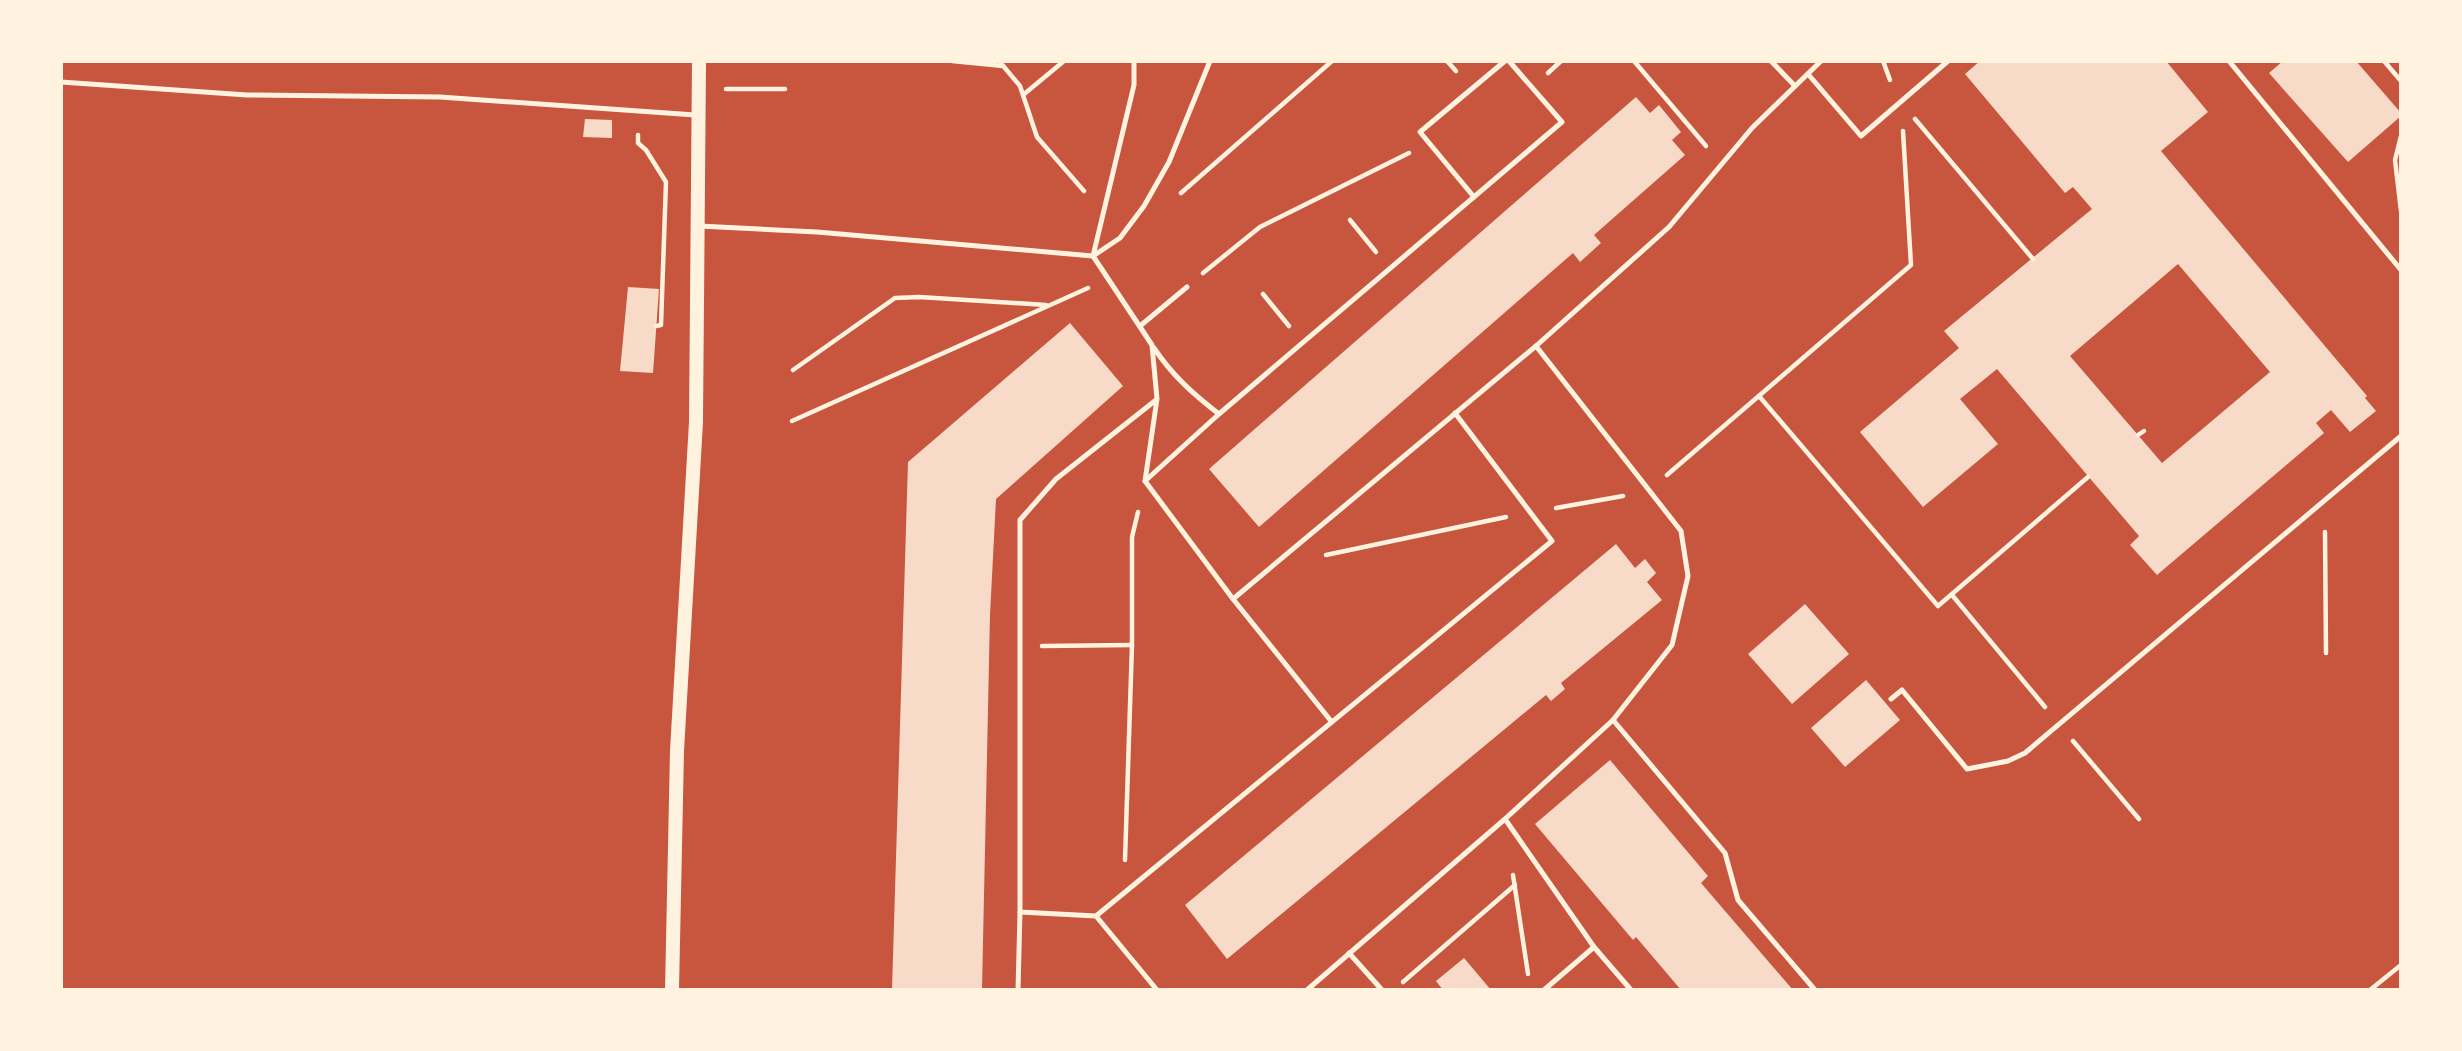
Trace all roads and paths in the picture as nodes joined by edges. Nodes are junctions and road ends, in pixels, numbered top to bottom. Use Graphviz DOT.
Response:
graph roads {
  1 [pos="699,61"];
  2 [pos="951,61"];
  3 [pos="1064,61"];
  4 [pos="1133,61"];
  5 [pos="1210,61"];
  6 [pos="1332,61"];
  7 [pos="1507,61"];
  8 [pos="1634,61"];
  9 [pos="1771,61"];
  10 [pos="1821,61"];
  11 [pos="1883,61"];
  12 [pos="1948,61"];
  13 [pos="2229,61"];
  14 [pos="2384,61"];
  15 [pos="1001,64"];
  16 [pos="1808,74"];
  17 [pos="2401,81"];
  18 [pos="61,82"];
  19 [pos="1795,86"];
  20 [pos="1023,95"];
  21 [pos="1901,102"];
  22 [pos="640,112"];
  23 [pos="699,115"];
  24 [pos="2401,136"];
  25 [pos="1429,143"];
  26 [pos="1721,164"];
  27 [pos="1180,194"];
  28 [pos="1474,197"];
  29 [pos="2401,211"];
  30 [pos="1102,214"];
  31 [pos="1350,220"];
  32 [pos="698,226"];
  33 [pos="1093,256"];
  34 [pos="2033,259"];
  35 [pos="1391,269"];
  36 [pos="2401,270"];
  37 [pos="1108,279"];
  38 [pos="1187,287"];
  39 [pos="1263,294"];
  40 [pos="1049,305"];
  41 [pos="656,326"];
  42 [pos="1140,326"];
  43 [pos="1303,343"];
  44 [pos="1152,345"];
  45 [pos="1536,346"];
  46 [pos="793,370"];
  47 [pos="1759,396"];
  48 [pos="1157,399"];
  49 [pos="1455,413"];
  50 [pos="1219,414"];
  51 [pos="792,421"];
  52 [pos="2144,431"];
  53 [pos="2138,435"];
  54 [pos="2401,436"];
  55 [pos="1680,463"];
  56 [pos="2088,477"];
  57 [pos="1144,481"];
  58 [pos="1650,491"];
  59 [pos="2325,499"];
  60 [pos="1529,513"];
  61 [pos="1273,566"];
  62 [pos="1233,599"];
  63 [pos="1132,645"];
  64 [pos="1020,647"];
  65 [pos="2326,653"];
  66 [pos="1891,699"];
  67 [pos="1613,720"];
  68 [pos="1331,721"];
  69 [pos="1505,819"];
  70 [pos="1513,872"];
  71 [pos="1515,886"];
  72 [pos="1124,892"];
  73 [pos="1020,912"];
  74 [pos="1096,916"];
  75 [pos="1594,947"];
  76 [pos="1349,953"];
  77 [pos="2401,965"];
  78 [pos="1528,977"];
  79 [pos="672,990"];
  80 [pos="1018,990"];
  81 [pos="1157,990"];
  82 [pos="1307,990"];
  83 [pos="1382,990"];
  84 [pos="1395,990"];
  85 [pos="1544,990"];
  86 [pos="1631,990"];
  87 [pos="1815,990"];
  88 [pos="2370,990"];
  1 -- 23 [label="main road"];
  2 -- 15 [label="path"];
  3 -- 20 [label="path"];
  4 -- 30 [label="lane"];
  5 -- 33 [label="lane"];
  6 -- 27 [label="path"];
  7 -- 25 [label="lane"];
  7 -- 28 [label="lane"];
  8 -- 26 [label="path"];
  9 -- 19 [label="lane"];
  10 -- 16 [label="lane"];
  11 -- 21 [label="path"];
  12 -- 21 [label="lane"];
  13 -- 36 [label="lane"];
  14 -- 17 [label="path"];
  15 -- 20 [label="path"];
  16 -- 19 [label="lane"];
  16 -- 21 [label="lane"];
  18 -- 22 [label="lane"];
  19 -- 26 [label="lane"];
  20 -- 30 [label="path"];
  21 -- 34 [label="path"];
  21 -- 47 [label="path"];
  22 -- 23 [label="lane"];
  22 -- 41 [label="path"];
  23 -- 32 [label="main road"];
  24 -- 29 [label="path"];
  25 -- 28 [label="lane"];
  25 -- 38 [label="path"];
  26 -- 45 [label="lane"];
  28 -- 35 [label="lane"];
  30 -- 33 [label="lane"];
  31 -- 35 [label="path"];
  32 -- 33 [label="lane"];
  32 -- 79 [label="main road"];
  33 -- 37 [label="lane"];
  35 -- 43 [label="lane"];
  37 -- 40 [label="path"];
  37 -- 42 [label="lane"];
  38 -- 42 [label="lane"];
  39 -- 43 [label="path"];
  40 -- 46 [label="path"];
  40 -- 51 [label="path"];
  42 -- 44 [label="lane"];
  43 -- 50 [label="lane"];
  44 -- 48 [label="lane"];
  44 -- 50 [label="lane"];
  45 -- 49 [label="lane"];
  45 -- 58 [label="lane"];
  47 -- 55 [label="path"];
  47 -- 56 [label="path"];
  48 -- 57 [label="lane"];
  48 -- 64 [label="lane"];
  49 -- 60 [label="lane"];
  49 -- 61 [label="lane"];
  50 -- 57 [label="lane"];
  52 -- 53 [label="path"];
  54 -- 59 [label="lane"];
  57 -- 62 [label="lane"];
  57 -- 63 [label="path"];
  58 -- 60 [label="path"];
  58 -- 67 [label="lane"];
  59 -- 65 [label="path"];
  59 -- 66 [label="lane"];
  60 -- 61 [label="path"];
  60 -- 68 [label="lane"];
  61 -- 62 [label="lane"];
  62 -- 68 [label="lane"];
  63 -- 64 [label="path"];
  63 -- 72 [label="path"];
  64 -- 73 [label="lane"];
  67 -- 69 [label="lane"];
  67 -- 87 [label="lane"];
  68 -- 72 [label="lane"];
  69 -- 75 [label="lane"];
  69 -- 76 [label="lane"];
  70 -- 71 [label="path"];
  71 -- 78 [label="path"];
  71 -- 84 [label="path"];
  72 -- 74 [label="lane"];
  73 -- 74 [label="lane"];
  73 -- 80 [label="lane"];
  74 -- 81 [label="lane"];
  75 -- 85 [label="lane"];
  75 -- 86 [label="lane"];
  76 -- 82 [label="lane"];
  76 -- 83 [label="lane"];
  77 -- 88 [label="path"];
}
